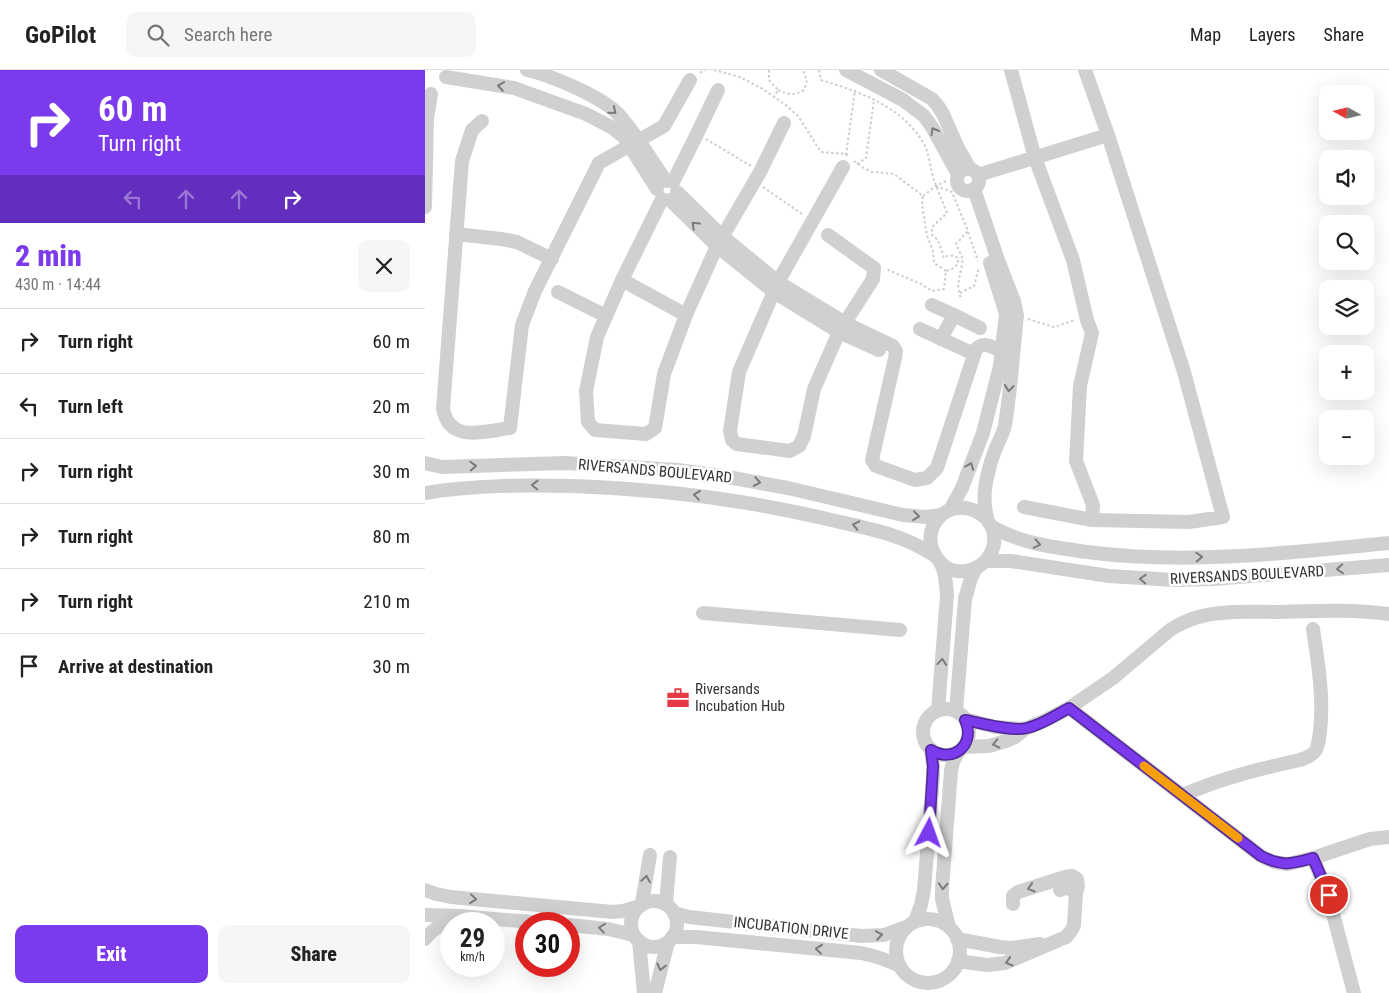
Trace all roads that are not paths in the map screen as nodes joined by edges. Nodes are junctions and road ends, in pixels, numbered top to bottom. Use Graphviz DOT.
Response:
graph roads {
  1 [pos="846,70"];
  2 [pos="881,70"];
  3 [pos="1011,70"];
  4 [pos="1085,70"];
  5 [pos="535,71"];
  6 [pos="447,73"];
  7 [pos="871,76"];
  8 [pos="691,80"];
  9 [pos="520,90"];
  10 [pos="718,90"];
  11 [pos="428,95"];
  12 [pos="595,96"];
  13 [pos="586,114"];
  14 [pos="481,121"];
  15 [pos="784,123"];
  16 [pos="1108,135"];
  17 [pos="634,144"];
  18 [pos="1035,158"];
  19 [pos="848,162"];
  20 [pos="966,174"];
  21 [pos="969,190"];
  22 [pos="667,191"];
  23 [pos="425,207"];
  24 [pos="456,234"];
  25 [pos="828,235"];
  26 [pos="719,241"];
  27 [pos="552,258"];
  28 [pos="622,280"];
  29 [pos="776,287"];
  30 [pos="558,292"];
  31 [pos="932,305"];
  32 [pos="686,315"];
  33 [pos="954,315"];
  34 [pos="606,316"];
  35 [pos="842,328"];
  36 [pos="980,328"];
  37 [pos="920,329"];
  38 [pos="941,339"];
  39 [pos="1007,352"];
  40 [pos="974,354"];
  41 [pos="983,433"];
  42 [pos="1000,441"];
  43 [pos="425,463"];
  44 [pos="425,493"];
  45 [pos="1024,507"];
  46 [pos="945,512"];
  47 [pos="1092,520"];
  48 [pos="989,523"];
  49 [pos="1389,543"];
  50 [pos="937,559"];
  51 [pos="1389,564"];
  52 [pos="981,565"];
  53 [pos="703,613"];
  54 [pos="1389,614"];
  55 [pos="1313,629"];
  56 [pos="900,630"];
  57 [pos="1069,708"];
  58 [pos="938,710"];
  59 [pos="960,715"];
  60 [pos="1025,729"];
  61 [pos="961,749"];
  62 [pos="931,750"];
  63 [pos="1183,795"];
  64 [pos="1389,837"];
  65 [pos="650,855"];
  66 [pos="670,857"];
  67 [pos="1313,858"];
  68 [pos="425,890"];
  69 [pos="1060,890"];
  70 [pos="1076,893"];
  71 [pos="1013,904"];
  72 [pos="640,905"];
  73 [pos="670,909"];
  74 [pos="425,915"];
  75 [pos="440,915"];
  76 [pos="911,924"];
  77 [pos="440,925"];
  78 [pos="580,926"];
  79 [pos="949,927"];
  80 [pos="425,938"];
  81 [pos="636,938"];
  82 [pos="957,939"];
  83 [pos="670,940"];
  84 [pos="1053,942"];
  85 [pos="958,962"];
  86 [pos="900,966"];
  87 [pos="943,979"];
  88 [pos="919,987"];
  89 [pos="644,993"];
  90 [pos="655,993"];
  91 [pos="942,993"];
  92 [pos="1354,993"];
  1 -- 7 [label="street"];
  2 -- 20 [label="street"];
  3 -- 18 [label="street"];
  4 -- 16 [label="street"];
  5 -- 9 [label="street"];
  5 -- 12 [label="street"];
  9 -- 6 [label="street, one-way"];
  6 -- 11 [label="street"];
  20 -- 7 [label="street, one-way"];
  8 -- 17 [label="street"];
  9 -- 13 [label="street"];
  10 -- 22 [label="street"];
  11 -- 23 [label="street"];
  12 -- 13 [label="street"];
  12 -- 17 [label="street, one-way"];
  13 -- 17 [label="street"];
  14 -- 24 [label="street"];
  15 -- 26 [label="street"];
  16 -- 18 [label="street"];
  16 -- 47 [label="street"];
  17 -- 22 [label="street"];
  17 -- 27 [label="street"];
  18 -- 20 [label="street"];
  18 -- 47 [label="street"];
  19 -- 29 [label="street"];
  20 -- 21 [label="street"];
  20 -- 21 [label="street"];
  21 -- 39 [label="street"];
  21 -- 39 [label="street"];
  22 -- 26 [label="street"];
  22 -- 28 [label="street"];
  24 -- 27 [label="street"];
  24 -- 27 [label="street"];
  25 -- 35 [label="street"];
  26 -- 29 [label="street"];
  26 -- 32 [label="street"];
  28 -- 32 [label="street"];
  28 -- 34 [label="street"];
  29 -- 35 [label="street"];
  29 -- 35 [label="street"];
  30 -- 34 [label="street"];
  31 -- 33 [label="street"];
  32 -- 34 [label="street"];
  33 -- 36 [label="street"];
  33 -- 38 [label="street"];
  35 -- 40 [label="street"];
  37 -- 38 [label="street"];
  38 -- 40 [label="street"];
  39 -- 40 [label="street"];
  39 -- 41 [label="street"];
  39 -- 42 [label="street, one-way"];
  41 -- 42 [label="street"];
  46 -- 41 [label="street, one-way"];
  42 -- 48 [label="street"];
  43 -- 46 [label="street, RIVERSANDS BOULEVARD, one-way"];
  50 -- 44 [label="street, RIVERSANDS BOULEVARD, one-way"];
  45 -- 47 [label="street"];
  46 -- 48 [label="street"];
  46 -- 50 [label="street"];
  48 -- 49 [label="street, RIVERSANDS BOULEVARD, one-way"];
  48 -- 52 [label="street"];
  50 -- 52 [label="street"];
  58 -- 50 [label="street, one-way"];
  51 -- 52 [label="street, RIVERSANDS BOULEVARD, one-way"];
  52 -- 59 [label="street"];
  53 -- 56 [label="street"];
  54 -- 57 [label="street"];
  55 -- 63 [label="street"];
  57 -- 60 [label="street"];
  57 -- 63 [label="street"];
  58 -- 59 [label="street"];
  58 -- 62 [label="street"];
  59 -- 60 [label="street"];
  59 -- 61 [label="street"];
  60 -- 61 [label="street, one-way"];
  61 -- 62 [label="street"];
  61 -- 79 [label="street, one-way"];
  62 -- 76 [label="street"];
  63 -- 67 [label="street"];
  64 -- 67 [label="street"];
  72 -- 65 [label="street, one-way"];
  66 -- 73 [label="street"];
  67 -- 92 [label="street"];
  68 -- 72 [label="street, one-way"];
  69 -- 70 [label="street"];
  70 -- 71 [label="street, one-way"];
  70 -- 84 [label="street"];
  72 -- 73 [label="street"];
  72 -- 81 [label="street"];
  73 -- 76 [label="street, INCUBATION DRIVE, one-way"];
  73 -- 83 [label="street"];
  74 -- 75 [label="street"];
  76 -- 79 [label="street"];
  76 -- 86 [label="street"];
  77 -- 80 [label="street"];
  81 -- 78 [label="street, one-way"];
  79 -- 82 [label="street"];
  81 -- 83 [label="street"];
  81 -- 89 [label="street"];
  82 -- 84 [label="street"];
  82 -- 85 [label="street"];
  86 -- 83 [label="street, INCUBATION DRIVE, one-way"];
  83 -- 90 [label="street, one-way"];
  84 -- 85 [label="street, one-way"];
  85 -- 87 [label="street"];
  86 -- 88 [label="street"];
  87 -- 88 [label="street"];
  87 -- 91 [label="street"];
}
